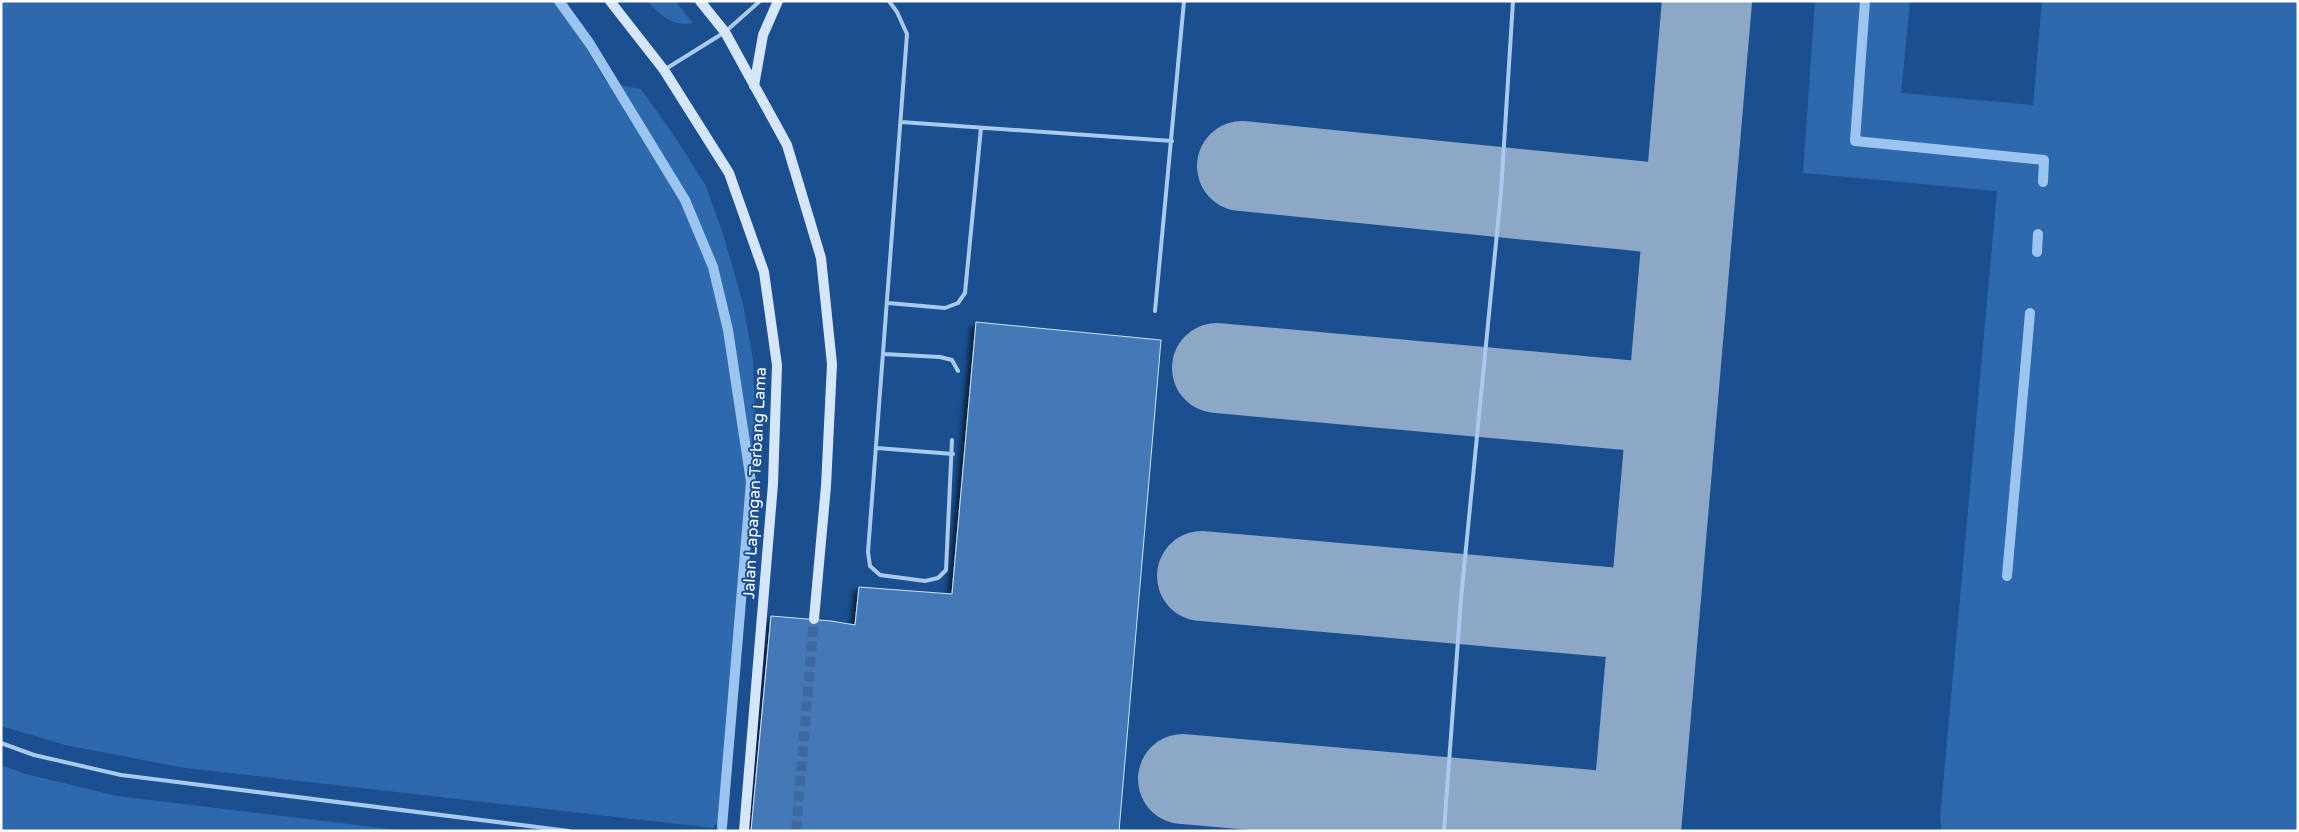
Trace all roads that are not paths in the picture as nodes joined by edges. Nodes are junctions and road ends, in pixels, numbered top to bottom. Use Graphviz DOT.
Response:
graph roads {
  1 [pos="610,1"];
  2 [pos="700,1"];
  3 [pos="760,1"];
  4 [pos="778,1"];
  5 [pos="889,1"];
  6 [pos="1184,1"];
  7 [pos="1513,1"];
  8 [pos="726,32"];
  9 [pos="664,70"];
  10 [pos="754,86"];
  11 [pos="901,122"];
  12 [pos="981,128"];
  13 [pos="1172,142"];
  14 [pos="888,303"];
  15 [pos="1155,311"];
  16 [pos="884,354"];
  17 [pos="958,371"];
  18 [pos="952,440"];
  19 [pos="877,448"];
  20 [pos="952,454"];
  21 [pos="814,619"];
  22 [pos="1,744"];
  23 [pos="569,831"];
  24 [pos="744,831"];
  25 [pos="1444,831"];
  1 -- 9 [label="main road, Jalan Lapangan Terbang Lama"];
  2 -- 8 [label="main road"];
  3 -- 8 [label="lane"];
  4 -- 10 [label="main road"];
  5 -- 11 [label="lane"];
  6 -- 13 [label="lane"];
  7 -- 25 [label="lane"];
  8 -- 9 [label="lane"];
  8 -- 10 [label="main road"];
  9 -- 24 [label="main road, Jalan Lapangan Terbang Lama"];
  10 -- 21 [label="main road"];
  11 -- 12 [label="lane"];
  11 -- 14 [label="lane"];
  12 -- 13 [label="lane"];
  12 -- 14 [label="lane"];
  13 -- 15 [label="lane"];
  14 -- 16 [label="lane"];
  16 -- 17 [label="lane"];
  16 -- 19 [label="lane"];
  18 -- 20 [label="lane"];
  19 -- 20 [label="lane"];
  19 -- 20 [label="lane"];
  22 -- 23 [label="lane"];
}
